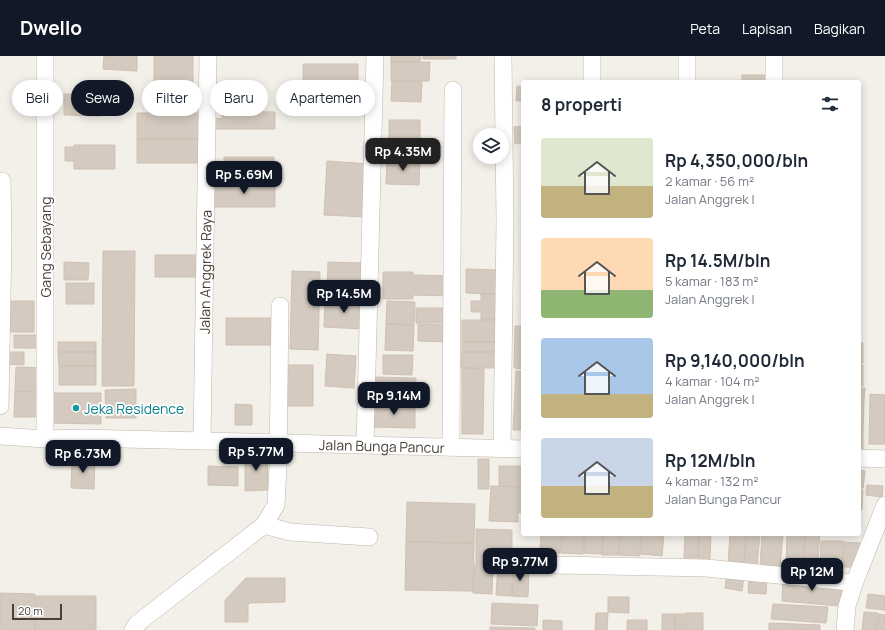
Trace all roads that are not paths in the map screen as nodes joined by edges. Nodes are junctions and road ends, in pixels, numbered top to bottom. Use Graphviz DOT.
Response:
graph roads {
  1 [pos="45,56"];
  2 [pos="208,56"];
  3 [pos="375,56"];
  4 [pos="503,56"];
  5 [pos="592,56"];
  6 [pos="687,56"];
  7 [pos="774,56"];
  8 [pos="592,80"];
  9 [pos="687,80"];
  10 [pos="774,80"];
  11 [pos="453,90"];
  12 [pos="2,182"];
  13 [pos="280,306"];
  14 [pos="0,406"];
  15 [pos="0,436"];
  16 [pos="44,438"];
  17 [pos="202,441"];
  18 [pos="279,443"];
  19 [pos="365,445"];
  20 [pos="451,447"];
  21 [pos="502,449"];
  22 [pos="521,449"];
  23 [pos="861,458"];
  24 [pos="885,459"];
  25 [pos="885,504"];
  26 [pos="264,525"];
  27 [pos="369,537"];
  28 [pos="555,565"];
  29 [pos="854,584"];
  30 [pos="133,630"];
  31 [pos="844,630"];
  1 -- 16 [label="street, Gang Sebayang"];
  2 -- 17 [label="street, Jalan Anggrek Raya"];
  3 -- 19 [label="street"];
  4 -- 21 [label="street"];
  5 -- 8 [label="street"];
  6 -- 9 [label="street"];
  7 -- 10 [label="street"];
  11 -- 20 [label="street"];
  12 -- 14 [label="street"];
  13 -- 18 [label="street"];
  15 -- 16 [label="street, Jalan Bunga Pancur"];
  16 -- 17 [label="street, Jalan Bunga Pancur"];
  17 -- 18 [label="street, Jalan Bunga Pancur"];
  18 -- 19 [label="street, Jalan Bunga Pancur"];
  18 -- 26 [label="street"];
  19 -- 20 [label="street, Jalan Bunga Pancur"];
  20 -- 21 [label="street, Jalan Bunga Pancur"];
  21 -- 22 [label="street, Jalan Bunga Pancur"];
  23 -- 24 [label="street"];
  25 -- 29 [label="street"];
  26 -- 27 [label="street"];
  26 -- 30 [label="street"];
  28 -- 29 [label="street"];
  29 -- 31 [label="street"];
}
